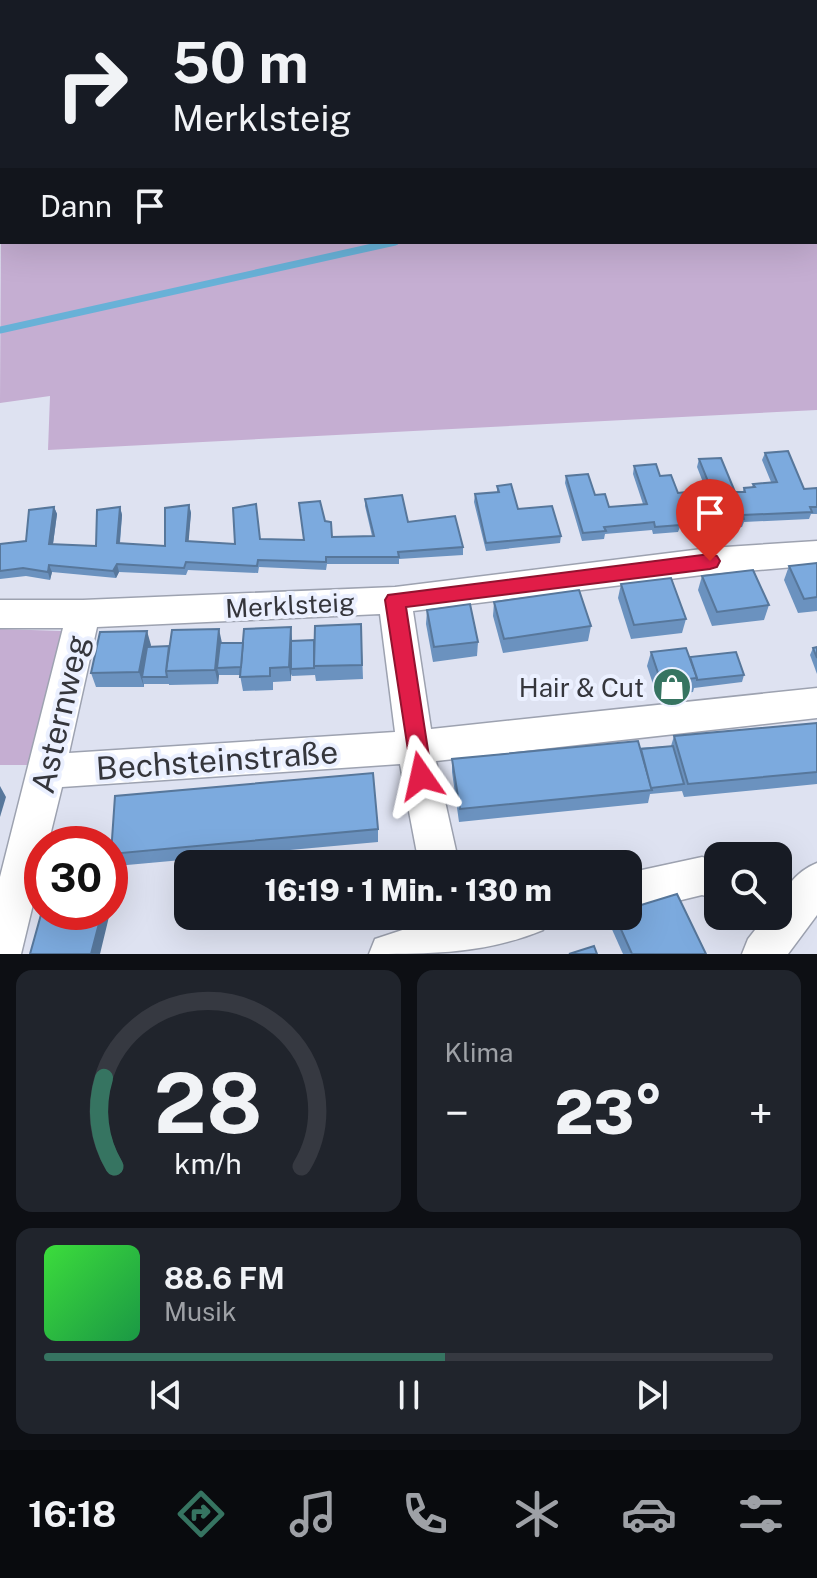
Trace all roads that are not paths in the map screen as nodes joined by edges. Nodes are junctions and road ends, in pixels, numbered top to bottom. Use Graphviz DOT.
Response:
graph roads {
  1 [pos="817,553"];
  2 [pos="395,600"];
  3 [pos="0,614"];
  4 [pos="83,614"];
  5 [pos="817,703"];
  6 [pos="415,747"];
  7 [pos="47,771"];
  8 [pos="436,850"];
  9 [pos="704,876"];
  10 [pos="642,890"];
  11 [pos="798,895"];
  12 [pos="473,930"];
  13 [pos="453,935"];
  14 [pos="1,945"];
  15 [pos="390,954"];
  16 [pos="763,954"];
  1 -- 2 [label="street, Merklsteig"];
  2 -- 4 [label="street, Merklsteig"];
  2 -- 6 [label="street"];
  3 -- 4 [label="street, Merklsteig"];
  4 -- 7 [label="street, Asternweg"];
  5 -- 6 [label="street, Bechsteinstraße"];
  6 -- 7 [label="street, Bechsteinstraße"];
  6 -- 8 [label="street"];
  7 -- 14 [label="street, Asternweg"];
  9 -- 10 [label="street"];
  11 -- 16 [label="street"];
  12 -- 13 [label="street"];
  13 -- 15 [label="street"];
}
